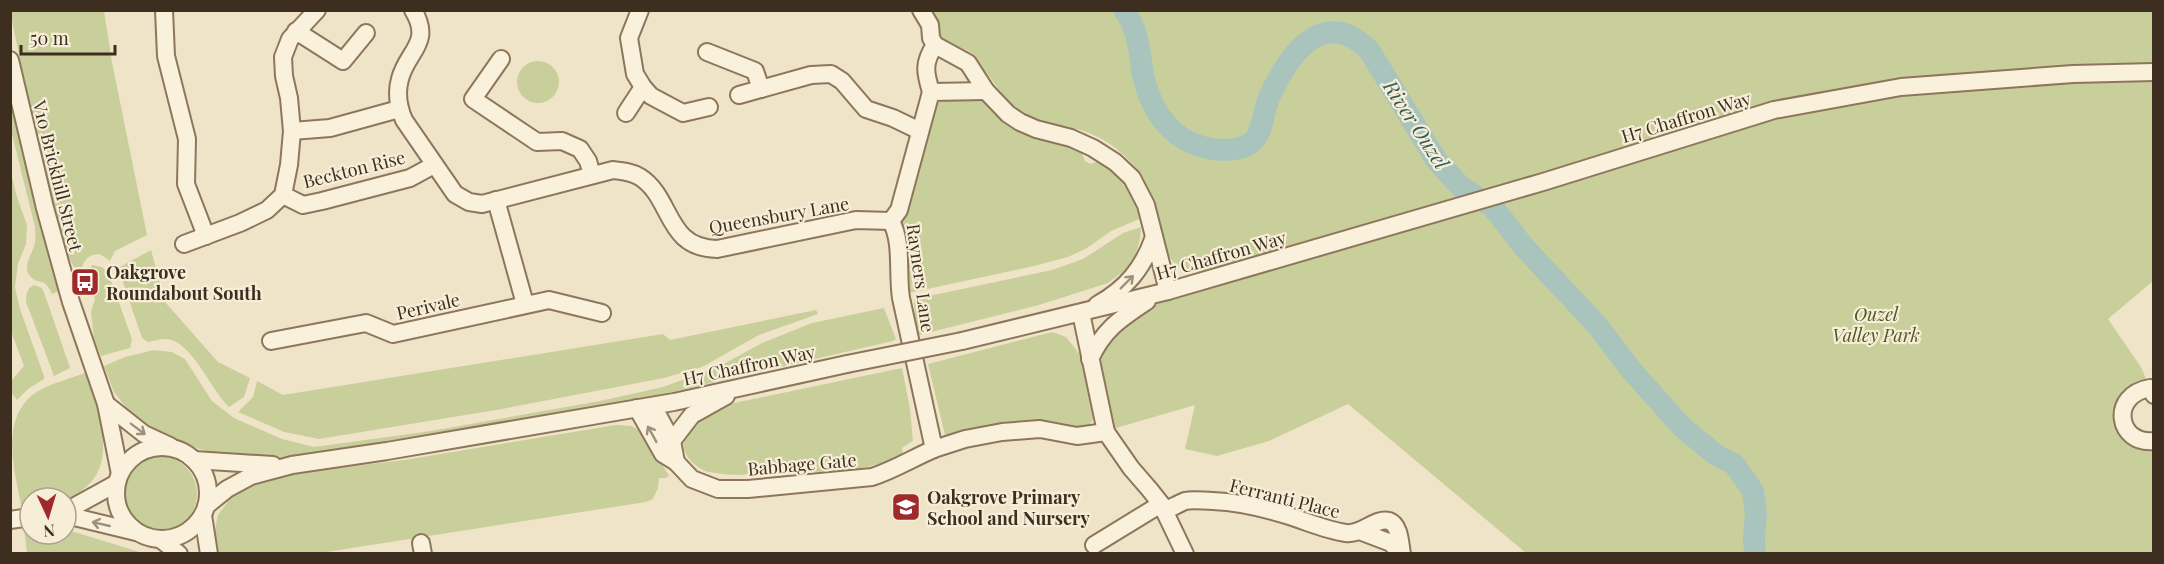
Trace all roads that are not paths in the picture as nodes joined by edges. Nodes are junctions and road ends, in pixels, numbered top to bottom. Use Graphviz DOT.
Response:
graph roads {
  1 [pos="164,10"];
  2 [pos="316,10"];
  3 [pos="413,10"];
  4 [pos="640,10"];
  5 [pos="921,10"];
  6 [pos="296,31"];
  7 [pos="366,33"];
  8 [pos="934,45"];
  9 [pos="707,52"];
  10 [pos="501,59"];
  11 [pos="10,60"];
  12 [pos="2154,72"];
  13 [pos="643,87"];
  14 [pos="760,89"];
  15 [pos="986,91"];
  16 [pos="931,92"];
  17 [pos="739,95"];
  18 [pos="709,106"];
  19 [pos="399,109"];
  20 [pos="626,112"];
  21 [pos="292,131"];
  22 [pos="920,131"];
  23 [pos="434,165"];
  24 [pos="592,175"];
  25 [pos="283,195"];
  26 [pos="496,200"];
  27 [pos="891,221"];
  28 [pos="206,236"];
  29 [pos="1155,237"];
  30 [pos="184,244"];
  31 [pos="1164,292"];
  32 [pos="525,304"];
  33 [pos="1082,313"];
  34 [pos="608,314"];
  35 [pos="271,341"];
  36 [pos="1090,359"];
  37 [pos="739,388"];
  38 [pos="2152,392"];
  39 [pos="106,404"];
  40 [pos="645,407"];
  41 [pos="1106,432"];
  42 [pos="672,441"];
  43 [pos="2154,441"];
  44 [pos="174,449"];
  45 [pos="934,449"];
  46 [pos="194,460"];
  47 [pos="676,462"];
  48 [pos="292,465"];
  49 [pos="118,479"];
  50 [pos="78,505"];
  51 [pos="1162,508"];
  52 [pos="204,510"];
  53 [pos="78,516"];
  54 [pos="137,532"];
  55 [pos="160,539"];
  56 [pos="1094,545"];
  57 [pos="179,554"];
  58 [pos="209,554"];
  59 [pos="1185,554"];
  60 [pos="1402,554"];
  1 -- 28 [label="street"];
  2 -- 6 [label="street"];
  3 -- 19 [label="street"];
  4 -- 13 [label="street"];
  5 -- 8 [label="street"];
  6 -- 7 [label="street"];
  6 -- 21 [label="street"];
  8 -- 15 [label="street"];
  8 -- 16 [label="street"];
  9 -- 14 [label="street"];
  10 -- 24 [label="street"];
  11 -- 39 [label="street, V10 Brickhill Street"];
  12 -- 31 [label="street, H7 Chaffron Way"];
  13 -- 18 [label="street"];
  13 -- 20 [label="street"];
  14 -- 17 [label="street"];
  14 -- 22 [label="street"];
  15 -- 16 [label="street"];
  15 -- 29 [label="street"];
  16 -- 22 [label="street, Rayners Lane"];
  19 -- 21 [label="street"];
  19 -- 23 [label="street, Queensbury Lane"];
  21 -- 25 [label="street"];
  22 -- 27 [label="street, Rayners Lane"];
  23 -- 25 [label="street, Beckton Rise"];
  23 -- 26 [label="street, Queensbury Lane"];
  24 -- 26 [label="street, Queensbury Lane"];
  24 -- 27 [label="street, Queensbury Lane"];
  25 -- 28 [label="street"];
  26 -- 32 [label="street"];
  27 -- 45 [label="street, Rayners Lane"];
  28 -- 30 [label="street"];
  29 -- 31 [label="street"];
  33 -- 29 [label="street, one-way"];
  31 -- 33 [label="street, H7 Chaffron Way"];
  31 -- 36 [label="street"];
  32 -- 34 [label="street, Perivale"];
  32 -- 35 [label="street, Perivale"];
  33 -- 36 [label="street"];
  33 -- 37 [label="street, H7 Chaffron Way, bridge"];
  36 -- 41 [label="street"];
  37 -- 40 [label="street, H7 Chaffron Way"];
  37 -- 42 [label="street"];
  38 -- 43 [label="street"];
  39 -- 44 [label="street, one-way"];
  39 -- 49 [label="street, V10 Brickhill Street"];
  40 -- 42 [label="street"];
  47 -- 40 [label="street, Babbage Gate, one-way"];
  40 -- 48 [label="street, H7 Chaffron Way"];
  41 -- 45 [label="street, Babbage Gate"];
  41 -- 51 [label="street"];
  42 -- 47 [label="street"];
  44 -- 46 [label="street"];
  44 -- 49 [label="street"];
  45 -- 47 [label="street, Babbage Gate"];
  46 -- 48 [label="street, H7 Chaffron Way"];
  46 -- 52 [label="street"];
  48 -- 52 [label="street, H7 Chaffron Way"];
  49 -- 50 [label="street"];
  49 -- 54 [label="street"];
  51 -- 56 [label="street, Ferranti Place"];
  51 -- 59 [label="street"];
  51 -- 60 [label="street, Ferranti Place"];
  52 -- 55 [label="street"];
  52 -- 58 [label="street"];
  54 -- 53 [label="street, one-way"];
  54 -- 55 [label="street"];
  55 -- 57 [label="street"];
}
